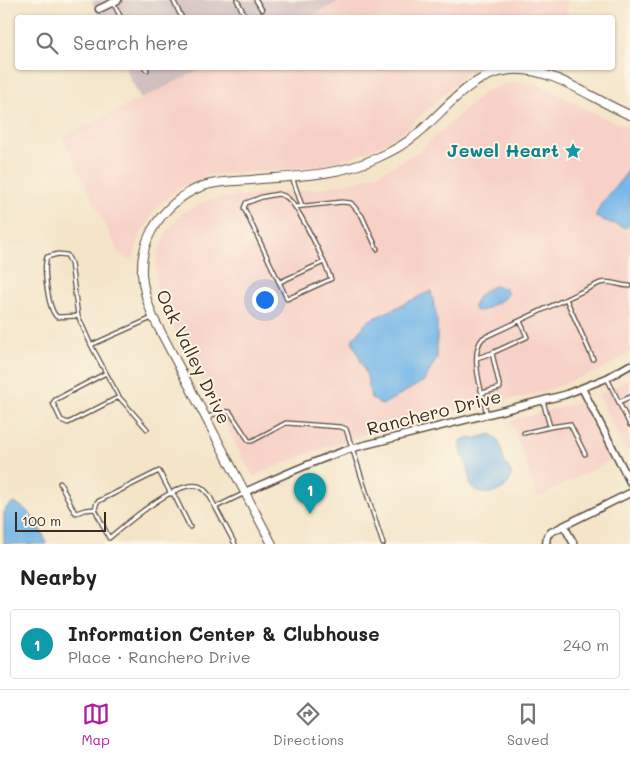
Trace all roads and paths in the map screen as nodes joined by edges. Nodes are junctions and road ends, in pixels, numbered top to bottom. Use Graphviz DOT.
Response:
graph roads {
  1 [pos="173,0"];
  2 [pos="237,0"];
  3 [pos="256,0"];
  4 [pos="115,1"];
  5 [pos="99,9"];
  6 [pos="262,10"];
  7 [pos="120,15"];
  8 [pos="180,15"];
  9 [pos="244,15"];
  10 [pos="630,115"];
  11 [pos="291,177"];
  12 [pos="302,206"];
  13 [pos="295,207"];
  14 [pos="377,249"];
  15 [pos="324,262"];
  16 [pos="280,282"];
  17 [pos="630,286"];
  18 [pos="566,299"];
  19 [pos="78,316"];
  20 [pos="153,317"];
  21 [pos="520,321"];
  22 [pos="91,345"];
  23 [pos="492,353"];
  24 [pos="477,358"];
  25 [pos="593,359"];
  26 [pos="630,365"];
  27 [pos="106,373"];
  28 [pos="607,378"];
  29 [pos="582,388"];
  30 [pos="482,393"];
  31 [pos="119,397"];
  32 [pos="630,397"];
  33 [pos="543,401"];
  34 [pos="619,402"];
  35 [pos="487,415"];
  36 [pos="206,419"];
  37 [pos="630,425"];
  38 [pos="550,427"];
  39 [pos="147,429"];
  40 [pos="524,433"];
  41 [pos="353,448"];
  42 [pos="585,454"];
  43 [pos="630,482"];
  44 [pos="60,483"];
  45 [pos="245,492"];
  46 [pos="172,493"];
  47 [pos="630,493"];
  48 [pos="216,507"];
  49 [pos="95,509"];
  50 [pos="564,526"];
  51 [pos="190,527"];
  52 [pos="235,544"];
  53 [pos="272,544"];
  54 [pos="383,544"];
  55 [pos="546,544"];
  56 [pos="574,544"];
  1 -- 8 [label="lane"];
  2 -- 9 [label="lane"];
  3 -- 6 [label="lane"];
  4 -- 5 [label="street"];
  4 -- 7 [label="lane"];
  10 -- 11 [label="street, Oak Valley Drive"];
  11 -- 12 [label="lane"];
  11 -- 20 [label="street, Oak Valley Drive"];
  12 -- 13 [label="lane"];
  12 -- 14 [label="lane"];
  13 -- 15 [label="lane"];
  13 -- 16 [label="lane"];
  15 -- 16 [label="lane"];
  15 -- 16 [label="lane"];
  17 -- 18 [label="lane"];
  18 -- 21 [label="lane"];
  18 -- 25 [label="lane"];
  19 -- 19 [label="lane"];
  19 -- 22 [label="lane"];
  20 -- 22 [label="lane"];
  20 -- 36 [label="street, Oak Valley Drive"];
  21 -- 23 [label="lane"];
  21 -- 24 [label="lane"];
  22 -- 27 [label="lane"];
  23 -- 24 [label="lane"];
  23 -- 30 [label="lane"];
  24 -- 30 [label="lane"];
  26 -- 28 [label="street, Ranchero Drive"];
  27 -- 31 [label="lane"];
  27 -- 31 [label="lane"];
  28 -- 29 [label="street, Ranchero Drive"];
  28 -- 34 [label="lane"];
  29 -- 33 [label="street, Ranchero Drive"];
  29 -- 43 [label="street"];
  30 -- 35 [label="lane"];
  31 -- 39 [label="lane"];
  32 -- 34 [label="lane"];
  33 -- 35 [label="street, Ranchero Drive"];
  33 -- 38 [label="lane"];
  34 -- 37 [label="lane"];
  35 -- 41 [label="street, Ranchero Drive"];
  36 -- 41 [label="lane"];
  36 -- 45 [label="street, Oak Valley Drive"];
  38 -- 40 [label="lane"];
  38 -- 42 [label="lane"];
  41 -- 45 [label="street, Ranchero Drive"];
  41 -- 54 [label="lane"];
  44 -- 49 [label="lane"];
  45 -- 48 [label="lane"];
  45 -- 53 [label="street, Oak Valley Drive"];
  46 -- 48 [label="lane"];
  46 -- 49 [label="lane"];
  46 -- 49 [label="lane"];
  46 -- 51 [label="lane"];
  47 -- 50 [label="street"];
  48 -- 52 [label="lane"];
  50 -- 55 [label="street"];
  50 -- 56 [label="street"];
}
